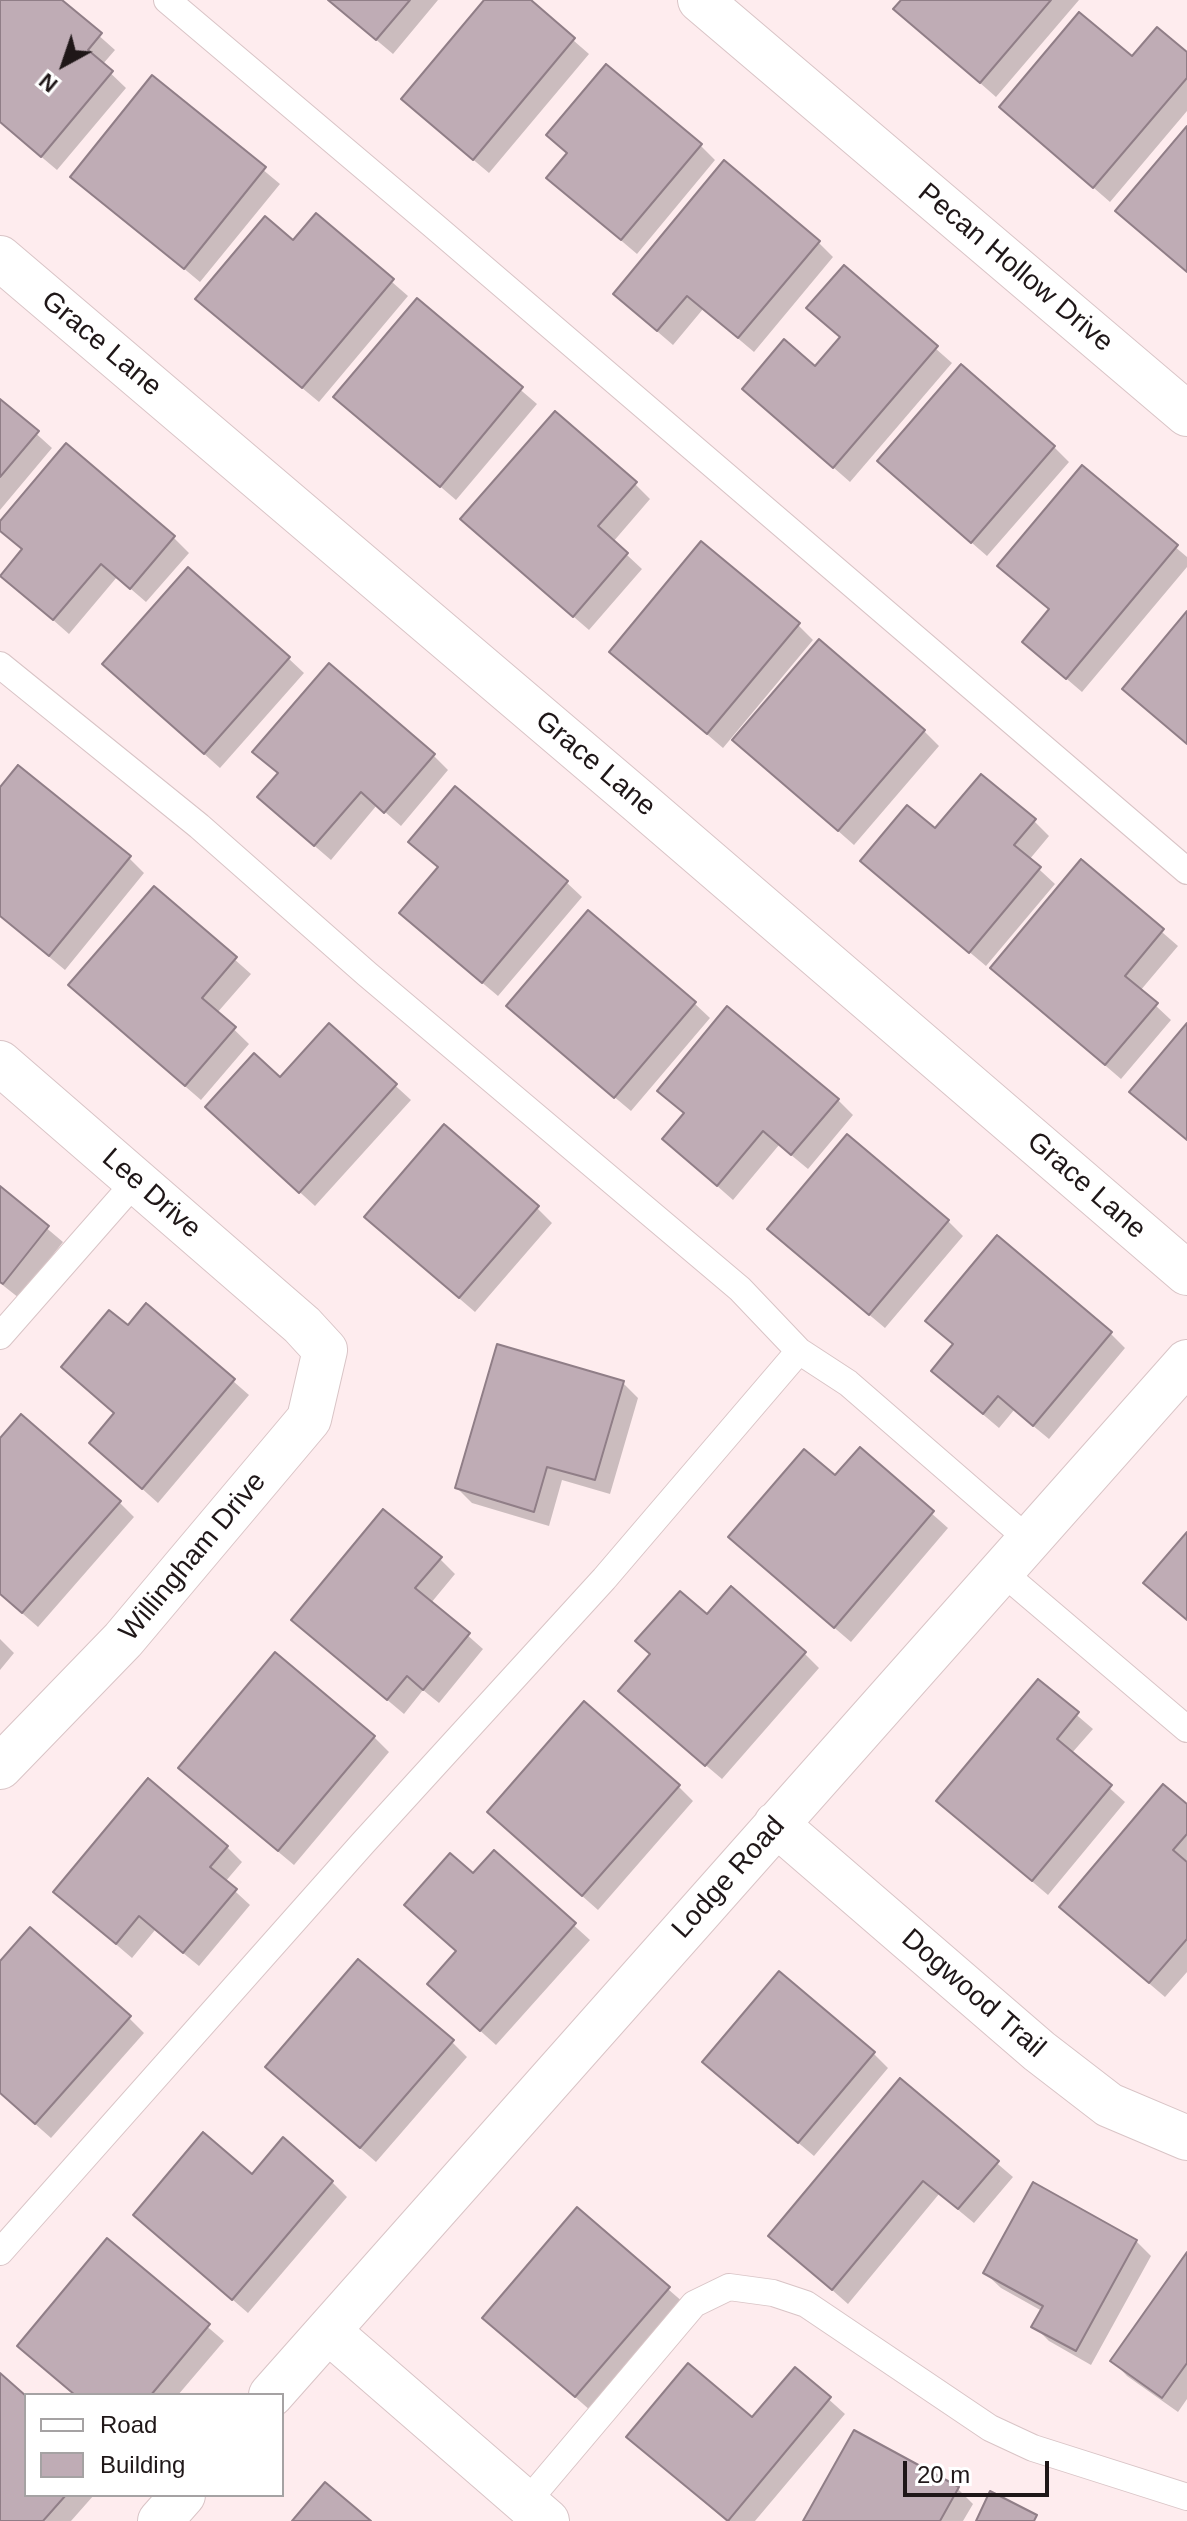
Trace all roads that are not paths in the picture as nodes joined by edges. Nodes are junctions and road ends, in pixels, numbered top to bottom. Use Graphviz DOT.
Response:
graph roads {
  1 [pos="167,0"];
  2 [pos="700,0"];
  3 [pos="0,258"];
  4 [pos="1187,414"];
  5 [pos="0,665"];
  6 [pos="1187,871"];
  7 [pos="0,1063"];
  8 [pos="136,1181"];
  9 [pos="1187,1273"];
  10 [pos="302,1325"];
  11 [pos="0,1336"];
  12 [pos="799,1351"];
  13 [pos="1187,1362"];
  14 [pos="1015,1555"];
  15 [pos="1187,1729"];
  16 [pos="0,1767"];
  17 [pos="776,1824"];
  18 [pos="1184,2128"];
  19 [pos="0,2252"];
  20 [pos="328,2331"];
  21 [pos="273,2393"];
  22 [pos="181,2497"];
  23 [pos="1187,2497"];
  24 [pos="537,2512"];
  25 [pos="160,2521"];
  1 -- 6 [label="lane"];
  2 -- 4 [label="street, Pecan Hollow Drive"];
  3 -- 9 [label="street, Grace Lane"];
  5 -- 12 [label="lane"];
  7 -- 8 [label="street, Lee Drive"];
  8 -- 10 [label="street, Lee Drive"];
  8 -- 11 [label="lane"];
  10 -- 16 [label="street, Willingham Drive"];
  12 -- 14 [label="lane"];
  12 -- 19 [label="lane"];
  13 -- 14 [label="street, Lodge Road"];
  14 -- 15 [label="lane"];
  14 -- 17 [label="street, Lodge Road"];
  17 -- 18 [label="street, Dogwood Trail"];
  17 -- 20 [label="street, Lodge Road"];
  20 -- 21 [label="street, Lodge Road"];
  20 -- 24 [label="street"];
  22 -- 25 [label="street"];
  23 -- 24 [label="lane"];
}
